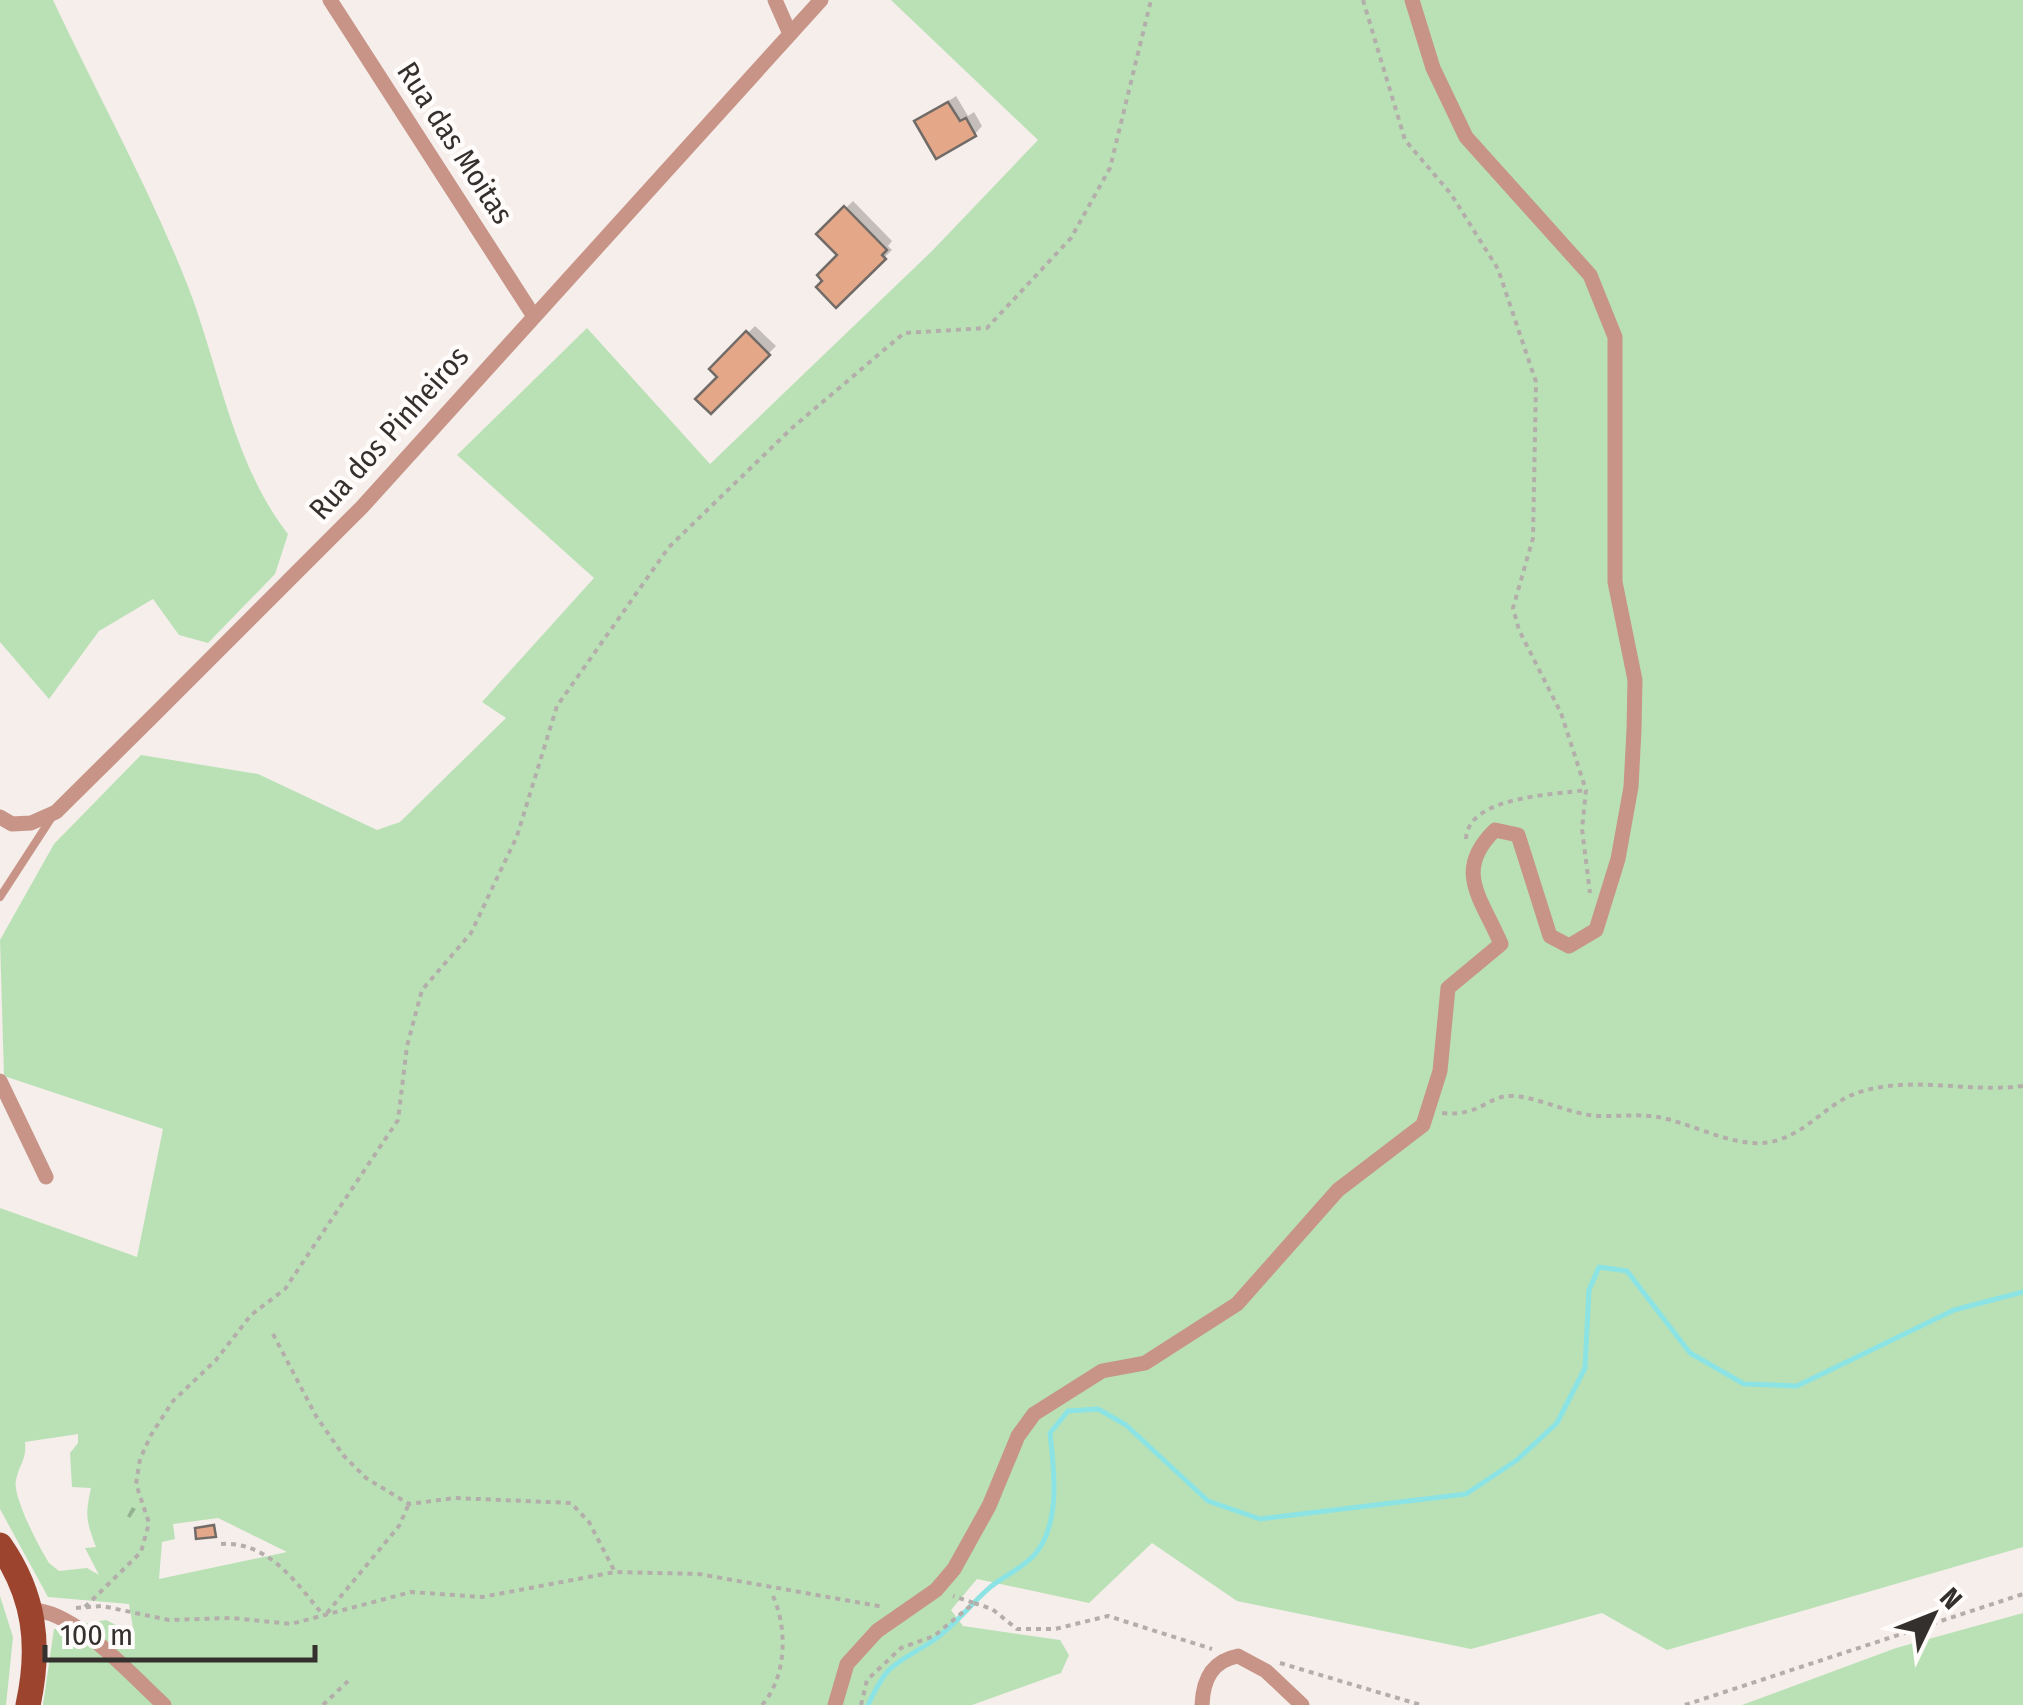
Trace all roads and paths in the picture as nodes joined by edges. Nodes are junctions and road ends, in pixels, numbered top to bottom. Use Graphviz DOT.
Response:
graph roads {
  1 [pos="330,0"];
  2 [pos="775,0"];
  3 [pos="821,0"];
  4 [pos="1151,0"];
  5 [pos="1363,0"];
  6 [pos="1412,0"];
  7 [pos="790,34"];
  8 [pos="533,315"];
  9 [pos="1586,790"];
  10 [pos="56,812"];
  11 [pos="0,817"];
  12 [pos="1472,863"];
  13 [pos="0,897"];
  14 [pos="1600,917"];
  15 [pos="0,1082"];
  16 [pos="2023,1086"];
  17 [pos="1428,1111"];
  18 [pos="46,1177"];
  19 [pos="273,1334"];
  20 [pos="409,1504"];
  21 [pos="221,1544"];
  22 [pos="0,1545"];
  23 [pos="615,1572"];
  24 [pos="936,1590"];
  25 [pos="772,1594"];
  26 [pos="2023,1594"];
  27 [pos="974,1604"];
  28 [pos="85,1608"];
  29 [pos="42,1610"];
  30 [pos="903,1612"];
  31 [pos="325,1614"];
  32 [pos="1055,1629"];
  33 [pos="348,1681"];
  34 [pos="28,1705"];
  35 [pos="164,1705"];
  36 [pos="323,1705"];
  37 [pos="762,1705"];
  38 [pos="835,1705"];
  39 [pos="861,1705"];
  40 [pos="1202,1705"];
  41 [pos="1302,1705"];
  42 [pos="1685,1705"];
  1 -- 8 [label="street, Rua das Moitas"];
  2 -- 7 [label="street"];
  3 -- 7 [label="street, Rua dos Pinheiros"];
  4 -- 28 [label="path"];
  5 -- 9 [label="path"];
  6 -- 14 [label="street"];
  7 -- 8 [label="street, Rua dos Pinheiros"];
  8 -- 10 [label="street, Rua dos Pinheiros"];
  9 -- 12 [label="path"];
  9 -- 14 [label="path"];
  10 -- 11 [label="street"];
  10 -- 13 [label="lane"];
  12 -- 14 [label="street"];
  12 -- 17 [label="street"];
  15 -- 18 [label="street"];
  16 -- 17 [label="path"];
  17 -- 24 [label="street"];
  19 -- 20 [label="path"];
  20 -- 23 [label="path"];
  20 -- 31 [label="path"];
  21 -- 31 [label="path"];
  22 -- 29 [label="main road"];
  23 -- 30 [label="path"];
  23 -- 31 [label="path"];
  24 -- 27 [label="path"];
  24 -- 30 [label="street"];
  25 -- 37 [label="path"];
  26 -- 42 [label="path"];
  27 -- 32 [label="path"];
  27 -- 39 [label="path"];
  28 -- 29 [label="path"];
  28 -- 31 [label="path"];
  29 -- 34 [label="main road"];
  29 -- 35 [label="street"];
  30 -- 38 [label="street"];
  33 -- 36 [label="path"];
  40 -- 41 [label="street"];
}
